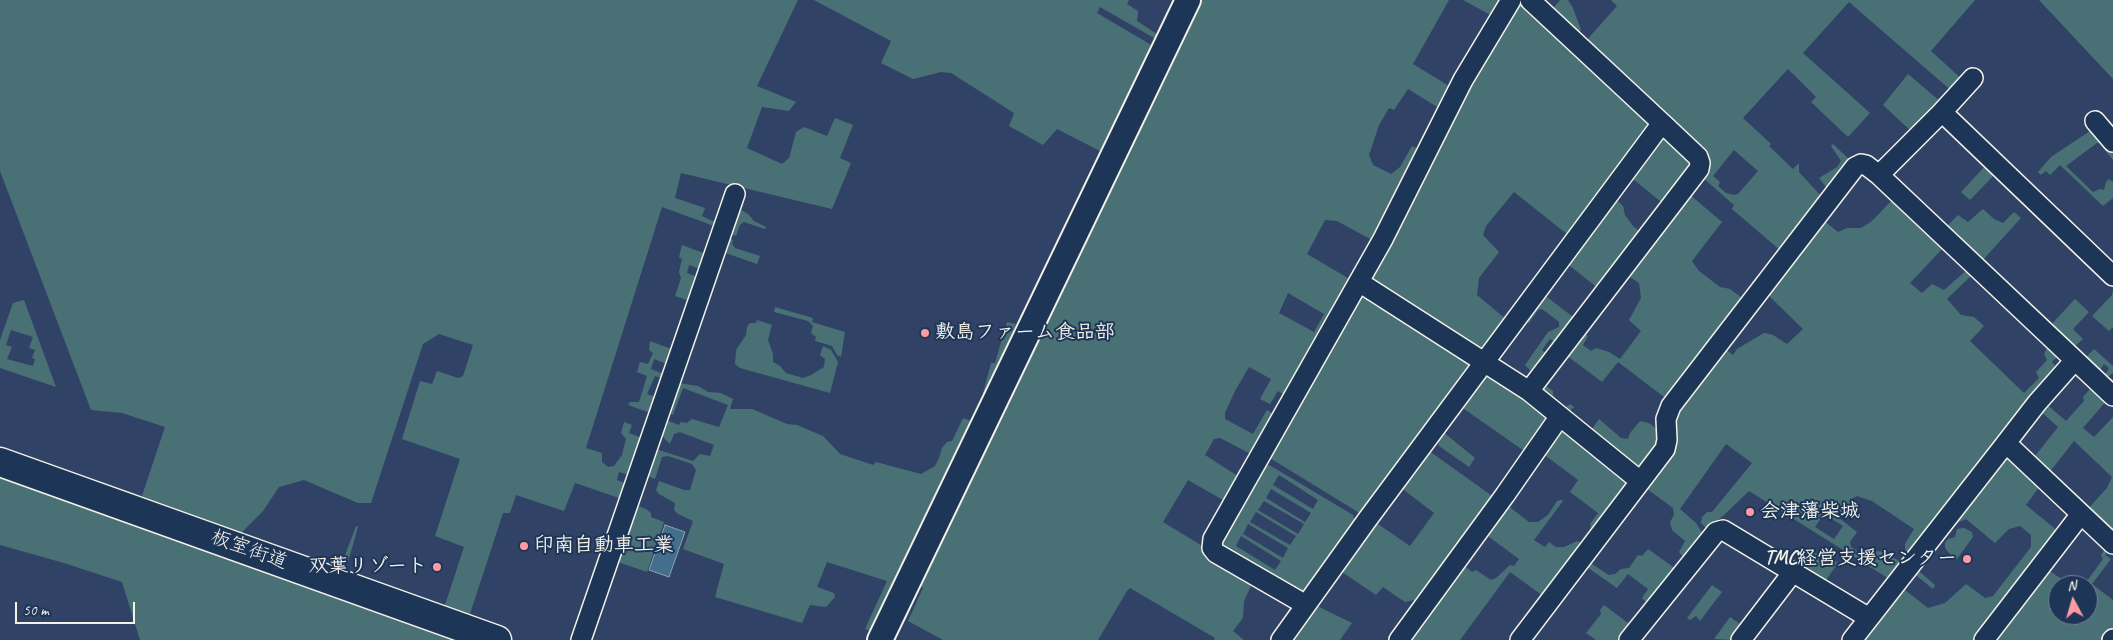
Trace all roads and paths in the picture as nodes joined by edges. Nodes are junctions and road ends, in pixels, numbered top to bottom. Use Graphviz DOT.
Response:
graph roads {
  1 [pos="1188,0"];
  2 [pos="1512,0"];
  3 [pos="1530,0"];
  4 [pos="1974,78"];
  5 [pos="1942,112"];
  6 [pos="2096,121"];
  7 [pos="1662,122"];
  8 [pos="2113,142"];
  9 [pos="1878,175"];
  10 [pos="735,194"];
  11 [pos="2113,276"];
  12 [pos="1359,282"];
  13 [pos="2075,360"];
  14 [pos="1484,361"];
  15 [pos="1529,391"];
  16 [pos="2113,396"];
  17 [pos="1560,416"];
  18 [pos="2006,443"];
  19 [pos="0,462"];
  20 [pos="1640,481"];
  21 [pos="2081,514"];
  22 [pos="2113,544"];
  23 [pos="1793,572"];
  24 [pos="1306,604"];
  25 [pos="1869,618"];
  26 [pos="497,640"];
  27 [pos="581,640"];
  28 [pos="880,640"];
  29 [pos="1281,640"];
  30 [pos="1399,640"];
  31 [pos="1520,640"];
  32 [pos="1629,640"];
  33 [pos="1741,640"];
  34 [pos="1852,640"];
  35 [pos="1984,640"];
  1 -- 28 [label="street"];
  2 -- 12 [label="street"];
  3 -- 7 [label="street"];
  4 -- 5 [label="street"];
  5 -- 9 [label="street"];
  5 -- 11 [label="street"];
  6 -- 8 [label="street"];
  7 -- 14 [label="street"];
  7 -- 15 [label="street"];
  9 -- 13 [label="street"];
  9 -- 20 [label="street"];
  10 -- 27 [label="street"];
  12 -- 14 [label="street"];
  12 -- 24 [label="street"];
  13 -- 16 [label="street"];
  13 -- 18 [label="street"];
  14 -- 15 [label="street"];
  14 -- 24 [label="street"];
  15 -- 17 [label="street"];
  17 -- 20 [label="street"];
  17 -- 30 [label="street"];
  18 -- 21 [label="street"];
  18 -- 25 [label="street"];
  19 -- 26 [label="main road, 板室街道"];
  20 -- 31 [label="street"];
  21 -- 22 [label="street"];
  21 -- 35 [label="street"];
  23 -- 25 [label="street"];
  23 -- 32 [label="street"];
  23 -- 33 [label="street"];
  24 -- 29 [label="street"];
  25 -- 34 [label="street"];
}
